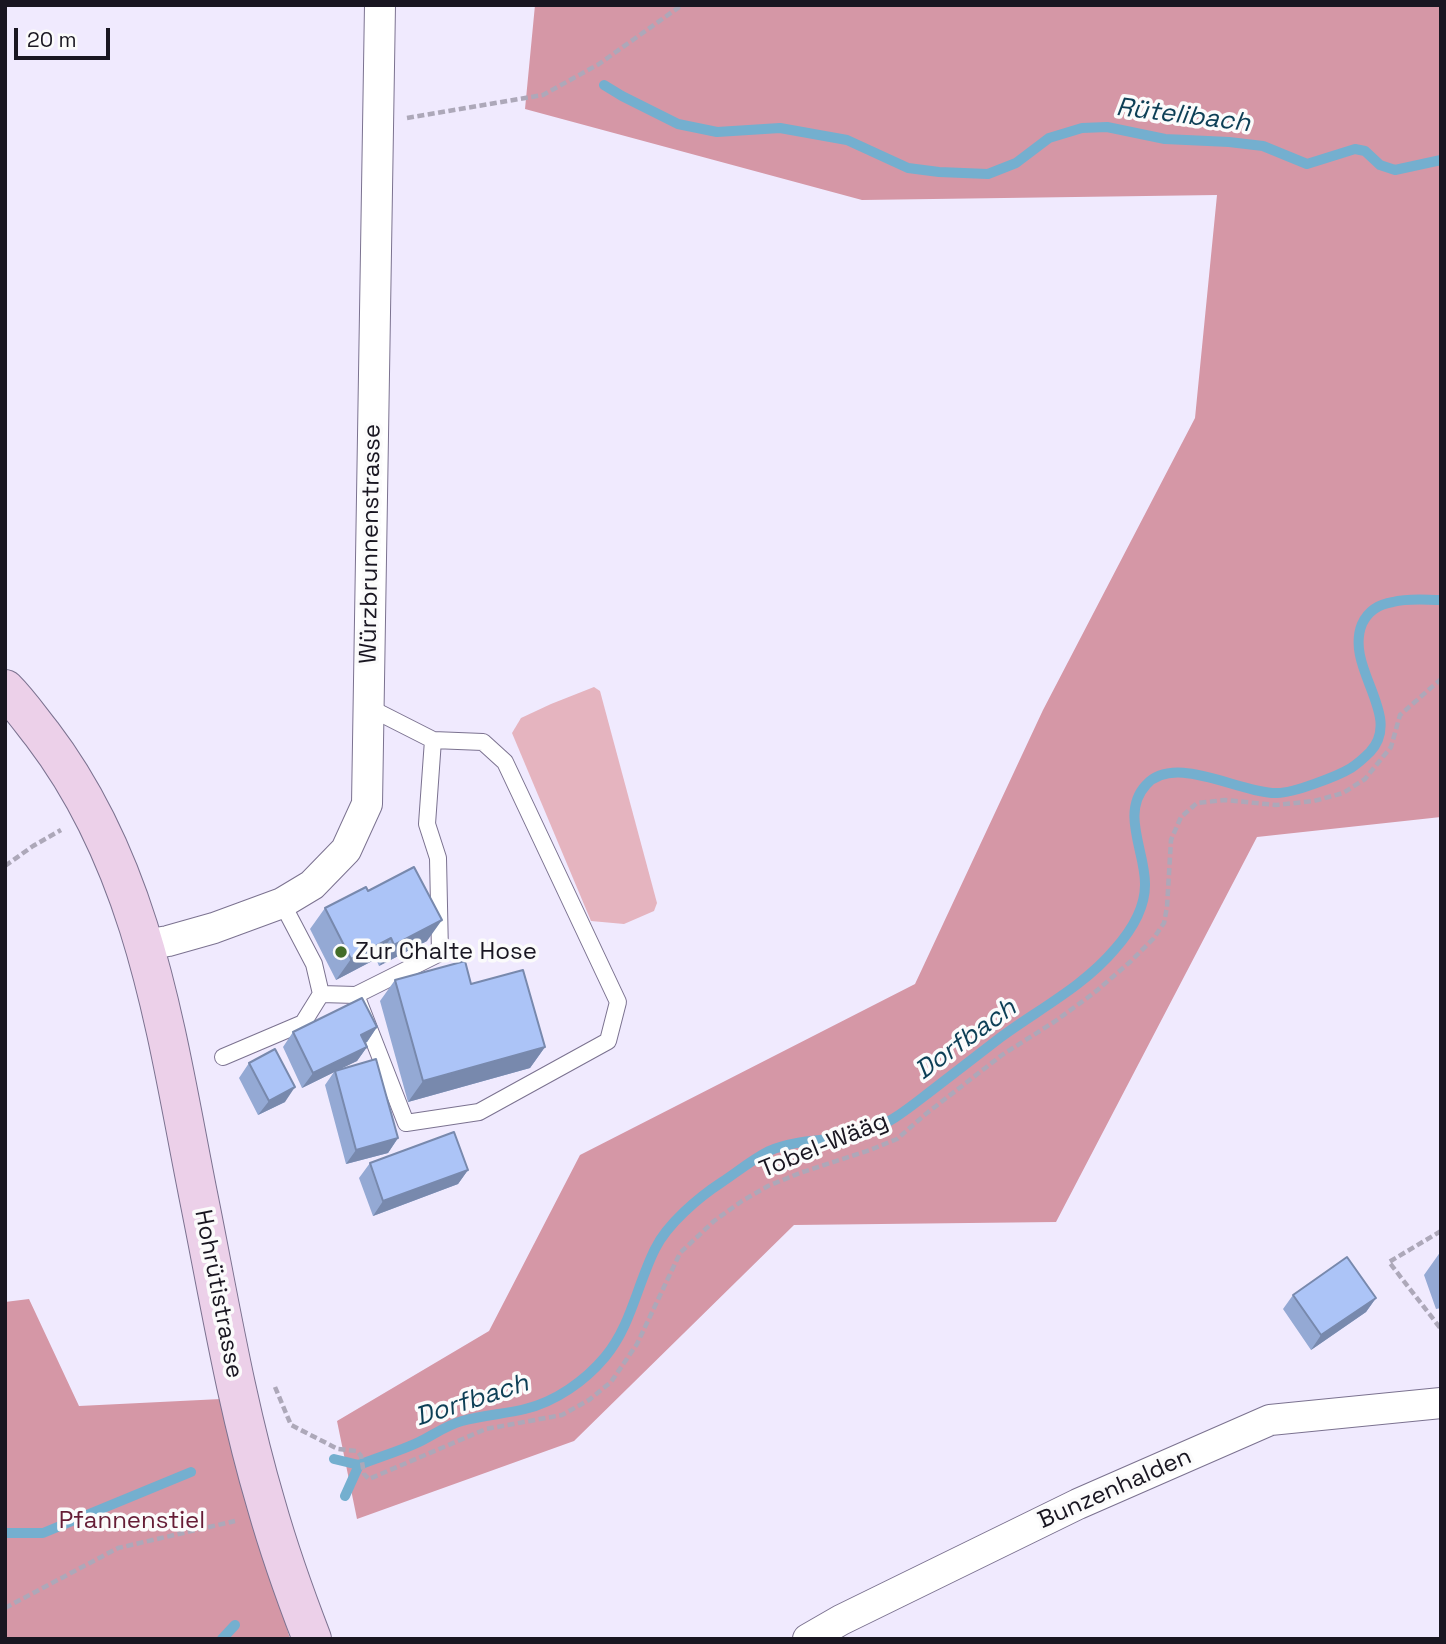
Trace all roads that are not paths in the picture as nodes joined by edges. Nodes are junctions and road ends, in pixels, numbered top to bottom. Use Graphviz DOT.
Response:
graph roads {
  1 [pos="380,5"];
  2 [pos="5,689"];
  3 [pos="368,707"];
  4 [pos="433,740"];
  5 [pos="282,903"];
  6 [pos="145,945"];
  7 [pos="321,994"];
  8 [pos="356,995"];
  9 [pos="223,1057"];
  10 [pos="1441,1403"];
  11 [pos="312,1639"];
  12 [pos="808,1639"];
  1 -- 3 [label="street, Würzbrunnenstrasse"];
  2 -- 6 [label="main road, Hohrütistrasse"];
  3 -- 4 [label="lane"];
  3 -- 5 [label="street, Würzbrunnenstrasse"];
  4 -- 8 [label="lane"];
  4 -- 8 [label="lane"];
  5 -- 6 [label="street, Würzbrunnenstrasse"];
  5 -- 7 [label="lane"];
  6 -- 11 [label="main road, Hohrütistrasse"];
  7 -- 8 [label="lane"];
  7 -- 9 [label="lane"];
  10 -- 12 [label="street, Bunzenhalden"];
}
